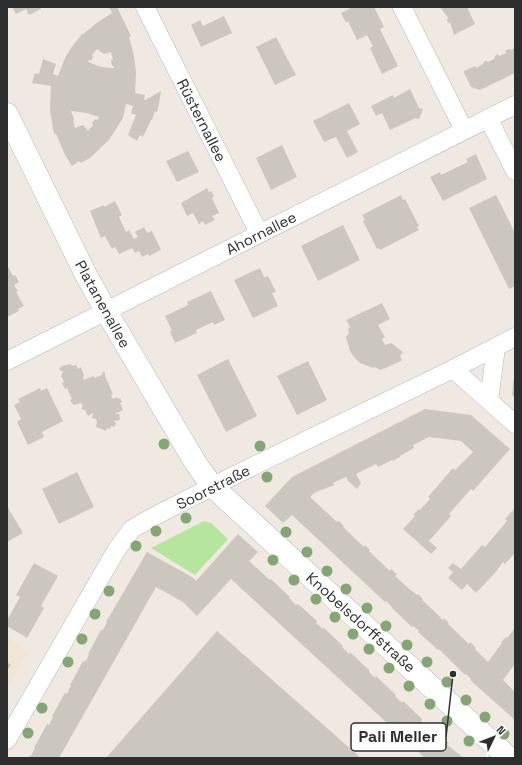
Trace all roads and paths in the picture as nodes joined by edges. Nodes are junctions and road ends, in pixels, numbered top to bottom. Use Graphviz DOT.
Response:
graph roads {
  1 [pos="146,7"];
  2 [pos="402,7"];
  3 [pos="515,105"];
  4 [pos="7,114"];
  5 [pos="488,118"];
  6 [pos="464,130"];
  7 [pos="515,171"];
  8 [pos="259,233"];
  9 [pos="106,312"];
  10 [pos="515,337"];
  11 [pos="496,347"];
  12 [pos="7,362"];
  13 [pos="453,370"];
  14 [pos="489,401"];
  15 [pos="515,424"];
  16 [pos="212,486"];
  17 [pos="7,740"];
  18 [pos="509,758"];
  1 -- 8 [label="street, Rüsternallee"];
  2 -- 6 [label="street"];
  3 -- 5 [label="street, Ahornallee"];
  4 -- 9 [label="street, Platanenallee"];
  5 -- 6 [label="street, Ahornallee"];
  5 -- 7 [label="street"];
  6 -- 8 [label="street, Ahornallee"];
  8 -- 9 [label="street, Ahornallee"];
  9 -- 12 [label="street, Ahornallee"];
  9 -- 16 [label="street, Platanenallee"];
  10 -- 11 [label="street, Soorstraße"];
  11 -- 13 [label="street, Soorstraße"];
  11 -- 14 [label="street"];
  13 -- 14 [label="street"];
  13 -- 16 [label="street, Soorstraße"];
  14 -- 15 [label="street"];
  16 -- 17 [label="street, Soorstraße"];
  16 -- 18 [label="street, Knobelsdorffstraße"];
}
